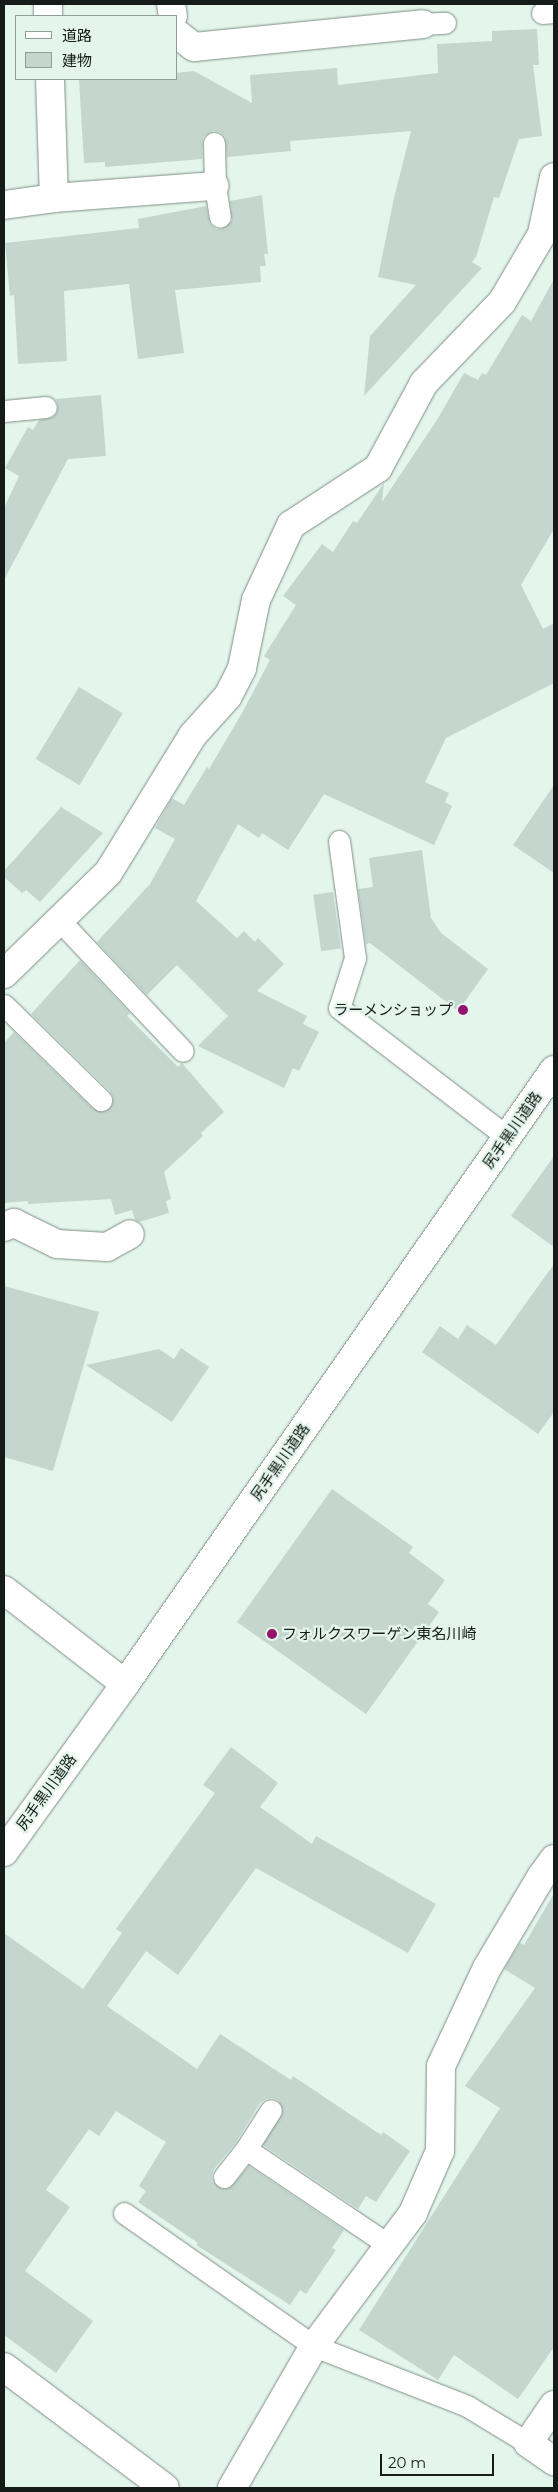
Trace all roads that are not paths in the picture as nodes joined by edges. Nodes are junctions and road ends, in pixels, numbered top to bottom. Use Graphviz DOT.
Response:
graph roads {
  1 [pos="434,23"];
  2 [pos="178,34"];
  3 [pos="50,80"];
  4 [pos="214,144"];
  5 [pos="554,177"];
  6 [pos="215,186"];
  7 [pos="54,198"];
  8 [pos="4,205"];
  9 [pos="220,217"];
  10 [pos="46,407"];
  11 [pos="4,410"];
  12 [pos="339,841"];
  13 [pos="59,920"];
  14 [pos="4,974"];
  15 [pos="4,1005"];
  16 [pos="183,1051"];
  17 [pos="554,1070"];
  18 [pos="101,1100"];
  19 [pos="507,1137"];
  20 [pos="4,1227"];
  21 [pos="130,1234"];
  22 [pos="4,1590"];
  23 [pos="125,1684"];
  24 [pos="4,1852"];
  25 [pos="550,1874"];
  26 [pos="271,2110"];
  27 [pos="246,2149"];
  28 [pos="224,2177"];
  29 [pos="124,2213"];
  30 [pos="389,2245"];
  31 [pos="314,2346"];
  32 [pos="4,2367"];
  33 [pos="554,2404"];
  34 [pos="528,2443"];
  35 [pos="554,2461"];
  36 [pos="165,2488"];
  37 [pos="232,2488"];
  1 -- 2 [label="street"];
  3 -- 7 [label="street"];
  4 -- 6 [label="lane"];
  5 -- 13 [label="street"];
  6 -- 7 [label="street"];
  6 -- 9 [label="lane"];
  7 -- 8 [label="street"];
  10 -- 11 [label="lane"];
  12 -- 19 [label="lane"];
  13 -- 14 [label="street"];
  13 -- 16 [label="lane"];
  15 -- 18 [label="lane"];
  17 -- 19 [label="street, 尻手黒川道路"];
  19 -- 23 [label="street, 尻手黒川道路"];
  20 -- 21 [label="street"];
  22 -- 23 [label="street"];
  23 -- 24 [label="street, 尻手黒川道路"];
  25 -- 30 [label="street"];
  26 -- 27 [label="lane"];
  27 -- 28 [label="lane"];
  27 -- 30 [label="lane"];
  29 -- 31 [label="lane"];
  30 -- 31 [label="street"];
  31 -- 34 [label="lane"];
  31 -- 37 [label="street"];
  32 -- 36 [label="street"];
  33 -- 34 [label="street"];
  34 -- 35 [label="street"];
}
